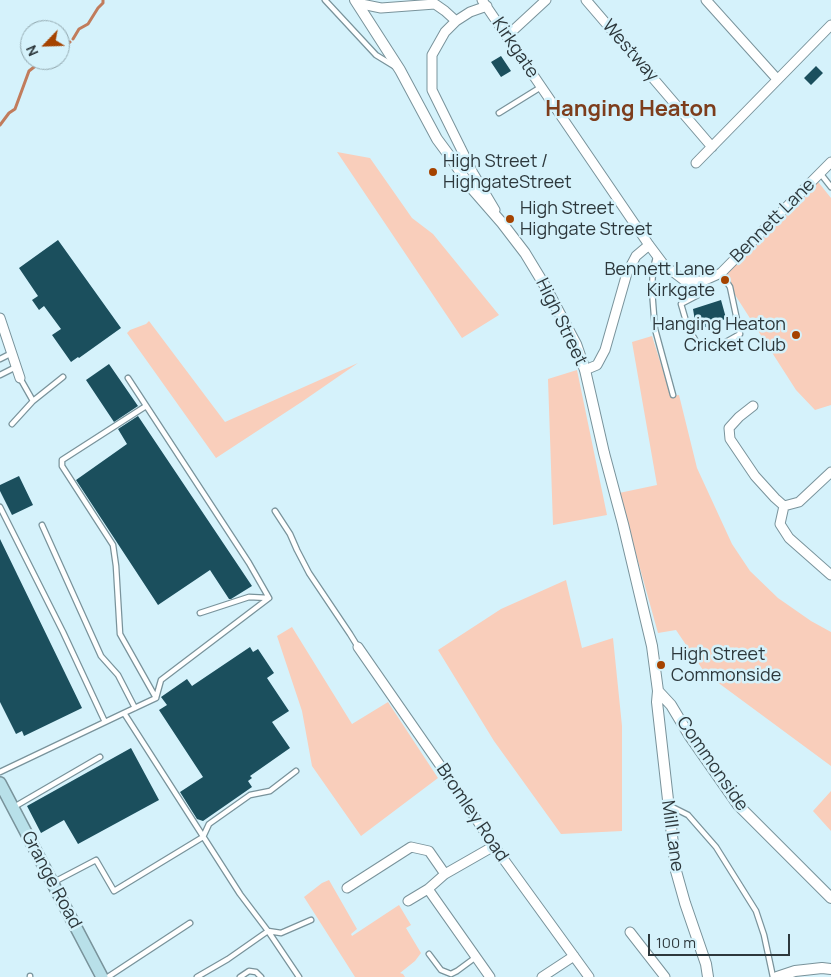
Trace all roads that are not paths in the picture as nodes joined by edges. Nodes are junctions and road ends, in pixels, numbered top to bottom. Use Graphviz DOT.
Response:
graph roads {
  1 [pos="324,0"];
  2 [pos="546,0"];
  3 [pos="586,0"];
  4 [pos="706,0"];
  5 [pos="356,1"];
  6 [pos="484,3"];
  7 [pos="456,21"];
  8 [pos="831,25"];
  9 [pos="507,36"];
  10 [pos="400,70"];
  11 [pos="778,79"];
  12 [pos="542,87"];
  13 [pos="499,113"];
  14 [pos="712,147"];
  15 [pos="831,162"];
  16 [pos="696,163"];
  17 [pos="820,174"];
  18 [pos="831,187"];
  19 [pos="502,223"];
  20 [pos="649,245"];
  21 [pos="657,255"];
  22 [pos="721,273"];
  23 [pos="684,281"];
  24 [pos="697,281"];
  25 [pos="0,318"];
  26 [pos="12,353"];
  27 [pos="0,359"];
  28 [pos="16,367"];
  29 [pos="585,370"];
  30 [pos="0,374"];
  31 [pos="63,377"];
  32 [pos="20,378"];
  33 [pos="128,378"];
  34 [pos="673,395"];
  35 [pos="33,401"];
  36 [pos="146,406"];
  37 [pos="753,406"];
  38 [pos="12,424"];
  39 [pos="831,472"];
  40 [pos="784,506"];
  41 [pos="0,507"];
  42 [pos="275,511"];
  43 [pos="42,525"];
  44 [pos="831,574"];
  45 [pos="269,598"];
  46 [pos="200,613"];
  47 [pos="358,647"];
  48 [pos="658,691"];
  49 [pos="156,698"];
  50 [pos="136,708"];
  51 [pos="124,714"];
  52 [pos="106,722"];
  53 [pos="100,757"];
  54 [pos="296,771"];
  55 [pos="0,772"];
  56 [pos="0,783"];
  57 [pos="668,805"];
  58 [pos="13,807"];
  59 [pos="203,837"];
  60 [pos="494,846"];
  61 [pos="445,874"];
  62 [pos="52,883"];
  63 [pos="344,887"];
  64 [pos="428,889"];
  65 [pos="831,898"];
  66 [pos="408,901"];
  67 [pos="311,920"];
  68 [pos="190,924"];
  69 [pos="268,931"];
  70 [pos="630,932"];
  71 [pos="429,954"];
  72 [pos="574,956"];
  73 [pos="476,957"];
  74 [pos="831,969"];
  75 [pos="102,977"];
  76 [pos="108,977"];
  77 [pos="197,977"];
  78 [pos="240,977"];
  79 [pos="261,977"];
  80 [pos="299,977"];
  81 [pos="490,977"];
  82 [pos="542,977"];
  83 [pos="589,977"];
  84 [pos="665,977"];
  85 [pos="708,977"];
  86 [pos="775,977"];
  1 -- 10 [label="lane"];
  2 -- 9 [label="street"];
  3 -- 14 [label="street, Westway"];
  4 -- 11 [label="street"];
  5 -- 7 [label="street"];
  5 -- 10 [label="street, High Street"];
  6 -- 7 [label="street"];
  6 -- 9 [label="street, Kirkgate"];
  7 -- 19 [label="street"];
  8 -- 11 [label="street"];
  9 -- 12 [label="street, Kirkgate"];
  10 -- 19 [label="street, High Street"];
  11 -- 14 [label="street"];
  12 -- 13 [label="lane"];
  12 -- 20 [label="street, Kirkgate"];
  14 -- 16 [label="street"];
  15 -- 17 [label="street, Bennett Lane"];
  17 -- 18 [label="lane"];
  17 -- 22 [label="street, Bennett Lane"];
  19 -- 29 [label="street, High Street"];
  20 -- 21 [label="street, Kirkgate"];
  20 -- 29 [label="street"];
  21 -- 23 [label="street, Kirkgate"];
  21 -- 34 [label="lane"];
  22 -- 24 [label="street, Bennett Lane"];
  22 -- 24 [label="lane"];
  23 -- 24 [label="street, Bennett Lane"];
  25 -- 26 [label="street"];
  26 -- 27 [label="lane"];
  26 -- 28 [label="street"];
  28 -- 30 [label="lane"];
  28 -- 32 [label="street"];
  29 -- 48 [label="street, High Street"];
  31 -- 35 [label="lane"];
  32 -- 35 [label="lane"];
  33 -- 36 [label="lane"];
  35 -- 38 [label="lane"];
  36 -- 45 [label="lane"];
  36 -- 49 [label="lane"];
  37 -- 40 [label="street"];
  39 -- 40 [label="street"];
  40 -- 44 [label="street"];
  41 -- 52 [label="lane"];
  42 -- 47 [label="lane"];
  43 -- 50 [label="lane"];
  45 -- 46 [label="lane"];
  45 -- 49 [label="lane"];
  47 -- 60 [label="street, Bromley Road"];
  48 -- 57 [label="street, Mill Lane"];
  48 -- 65 [label="street, Commonside"];
  49 -- 50 [label="lane"];
  50 -- 51 [label="lane"];
  51 -- 52 [label="lane"];
  51 -- 59 [label="lane"];
  52 -- 55 [label="lane"];
  53 -- 58 [label="lane"];
  54 -- 59 [label="lane"];
  56 -- 58 [label="main road, Grange Road"];
  57 -- 85 [label="street, Mill Lane"];
  57 -- 86 [label="lane"];
  58 -- 62 [label="main road, Grange Road"];
  59 -- 62 [label="lane"];
  59 -- 69 [label="lane"];
  60 -- 61 [label="street"];
  60 -- 72 [label="street, Bromley Road"];
  61 -- 63 [label="street"];
  61 -- 64 [label="street"];
  62 -- 75 [label="main road, Grange Road"];
  64 -- 66 [label="street"];
  64 -- 73 [label="street"];
  67 -- 69 [label="lane"];
  68 -- 76 [label="lane"];
  69 -- 77 [label="lane"];
  69 -- 80 [label="lane"];
  70 -- 84 [label="street"];
  71 -- 73 [label="lane"];
  72 -- 82 [label="street"];
  72 -- 83 [label="street, Bromley Road"];
  73 -- 81 [label="street"];
  74 -- 86 [label="street"];
  78 -- 79 [label="lane"];
}
